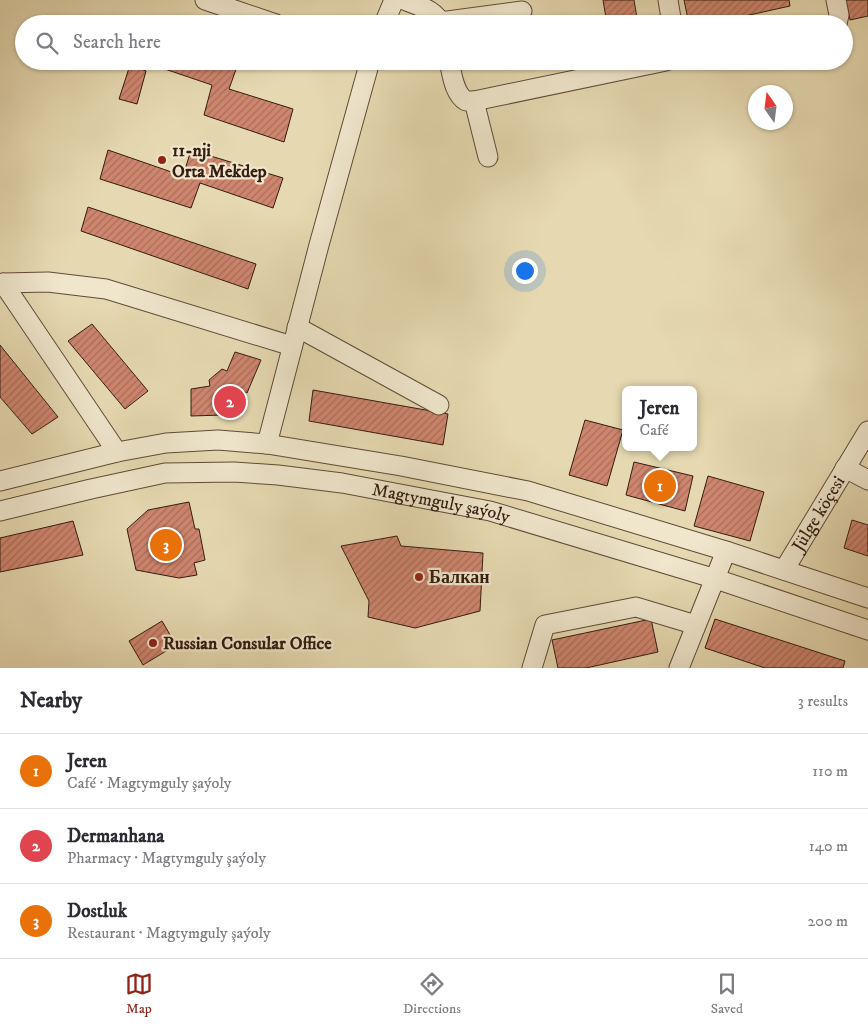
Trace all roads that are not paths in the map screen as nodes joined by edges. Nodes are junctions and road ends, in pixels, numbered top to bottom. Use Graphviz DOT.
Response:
graph roads {
  1 [pos="205,0"];
  2 [pos="394,0"];
  3 [pos="404,0"];
  4 [pos="668,0"];
  5 [pos="836,0"];
  6 [pos="522,11"];
  7 [pos="249,15"];
  8 [pos="388,15"];
  9 [pos="436,15"];
  10 [pos="495,15"];
  11 [pos="670,15"];
  12 [pos="839,15"];
  13 [pos="368,70"];
  14 [pos="451,70"];
  15 [pos="623,70"];
  16 [pos="474,101"];
  17 [pos="488,157"];
  18 [pos="2,283"];
  19 [pos="297,327"];
  20 [pos="292,346"];
  21 [pos="439,405"];
  22 [pos="868,431"];
  23 [pos="267,444"];
  24 [pos="117,452"];
  25 [pos="845,468"];
  26 [pos="868,480"];
  27 [pos="0,481"];
  28 [pos="0,511"];
  29 [pos="726,551"];
  30 [pos="784,570"];
  31 [pos="716,579"];
  32 [pos="868,598"];
  33 [pos="696,626"];
  34 [pos="868,630"];
  35 [pos="532,668"];
  36 [pos="679,668"];
  1 -- 7 [label="street"];
  2 -- 8 [label="street"];
  3 -- 9 [label="street"];
  4 -- 11 [label="street"];
  5 -- 12 [label="street"];
  6 -- 10 [label="street"];
  13 -- 19 [label="street"];
  14 -- 16 [label="street"];
  15 -- 16 [label="street"];
  16 -- 17 [label="street"];
  18 -- 20 [label="street"];
  18 -- 24 [label="street"];
  19 -- 20 [label="street"];
  19 -- 21 [label="street"];
  20 -- 23 [label="street"];
  22 -- 25 [label="street, Jülge köçesi"];
  23 -- 24 [label="street, Magtymguly şaýoly"];
  23 -- 29 [label="street, Magtymguly şaýoly"];
  24 -- 27 [label="street, Magtymguly şaýoly"];
  25 -- 26 [label="street"];
  25 -- 30 [label="street, Jülge köçesi"];
  28 -- 31 [label="street, Magtymguly şaýoly"];
  29 -- 30 [label="street, Magtymguly şaýoly"];
  29 -- 31 [label="street"];
  30 -- 32 [label="street, Magtymguly şaýoly"];
  31 -- 33 [label="street"];
  31 -- 34 [label="street, Magtymguly şaýoly"];
  33 -- 35 [label="street"];
  33 -- 36 [label="street"];
}
